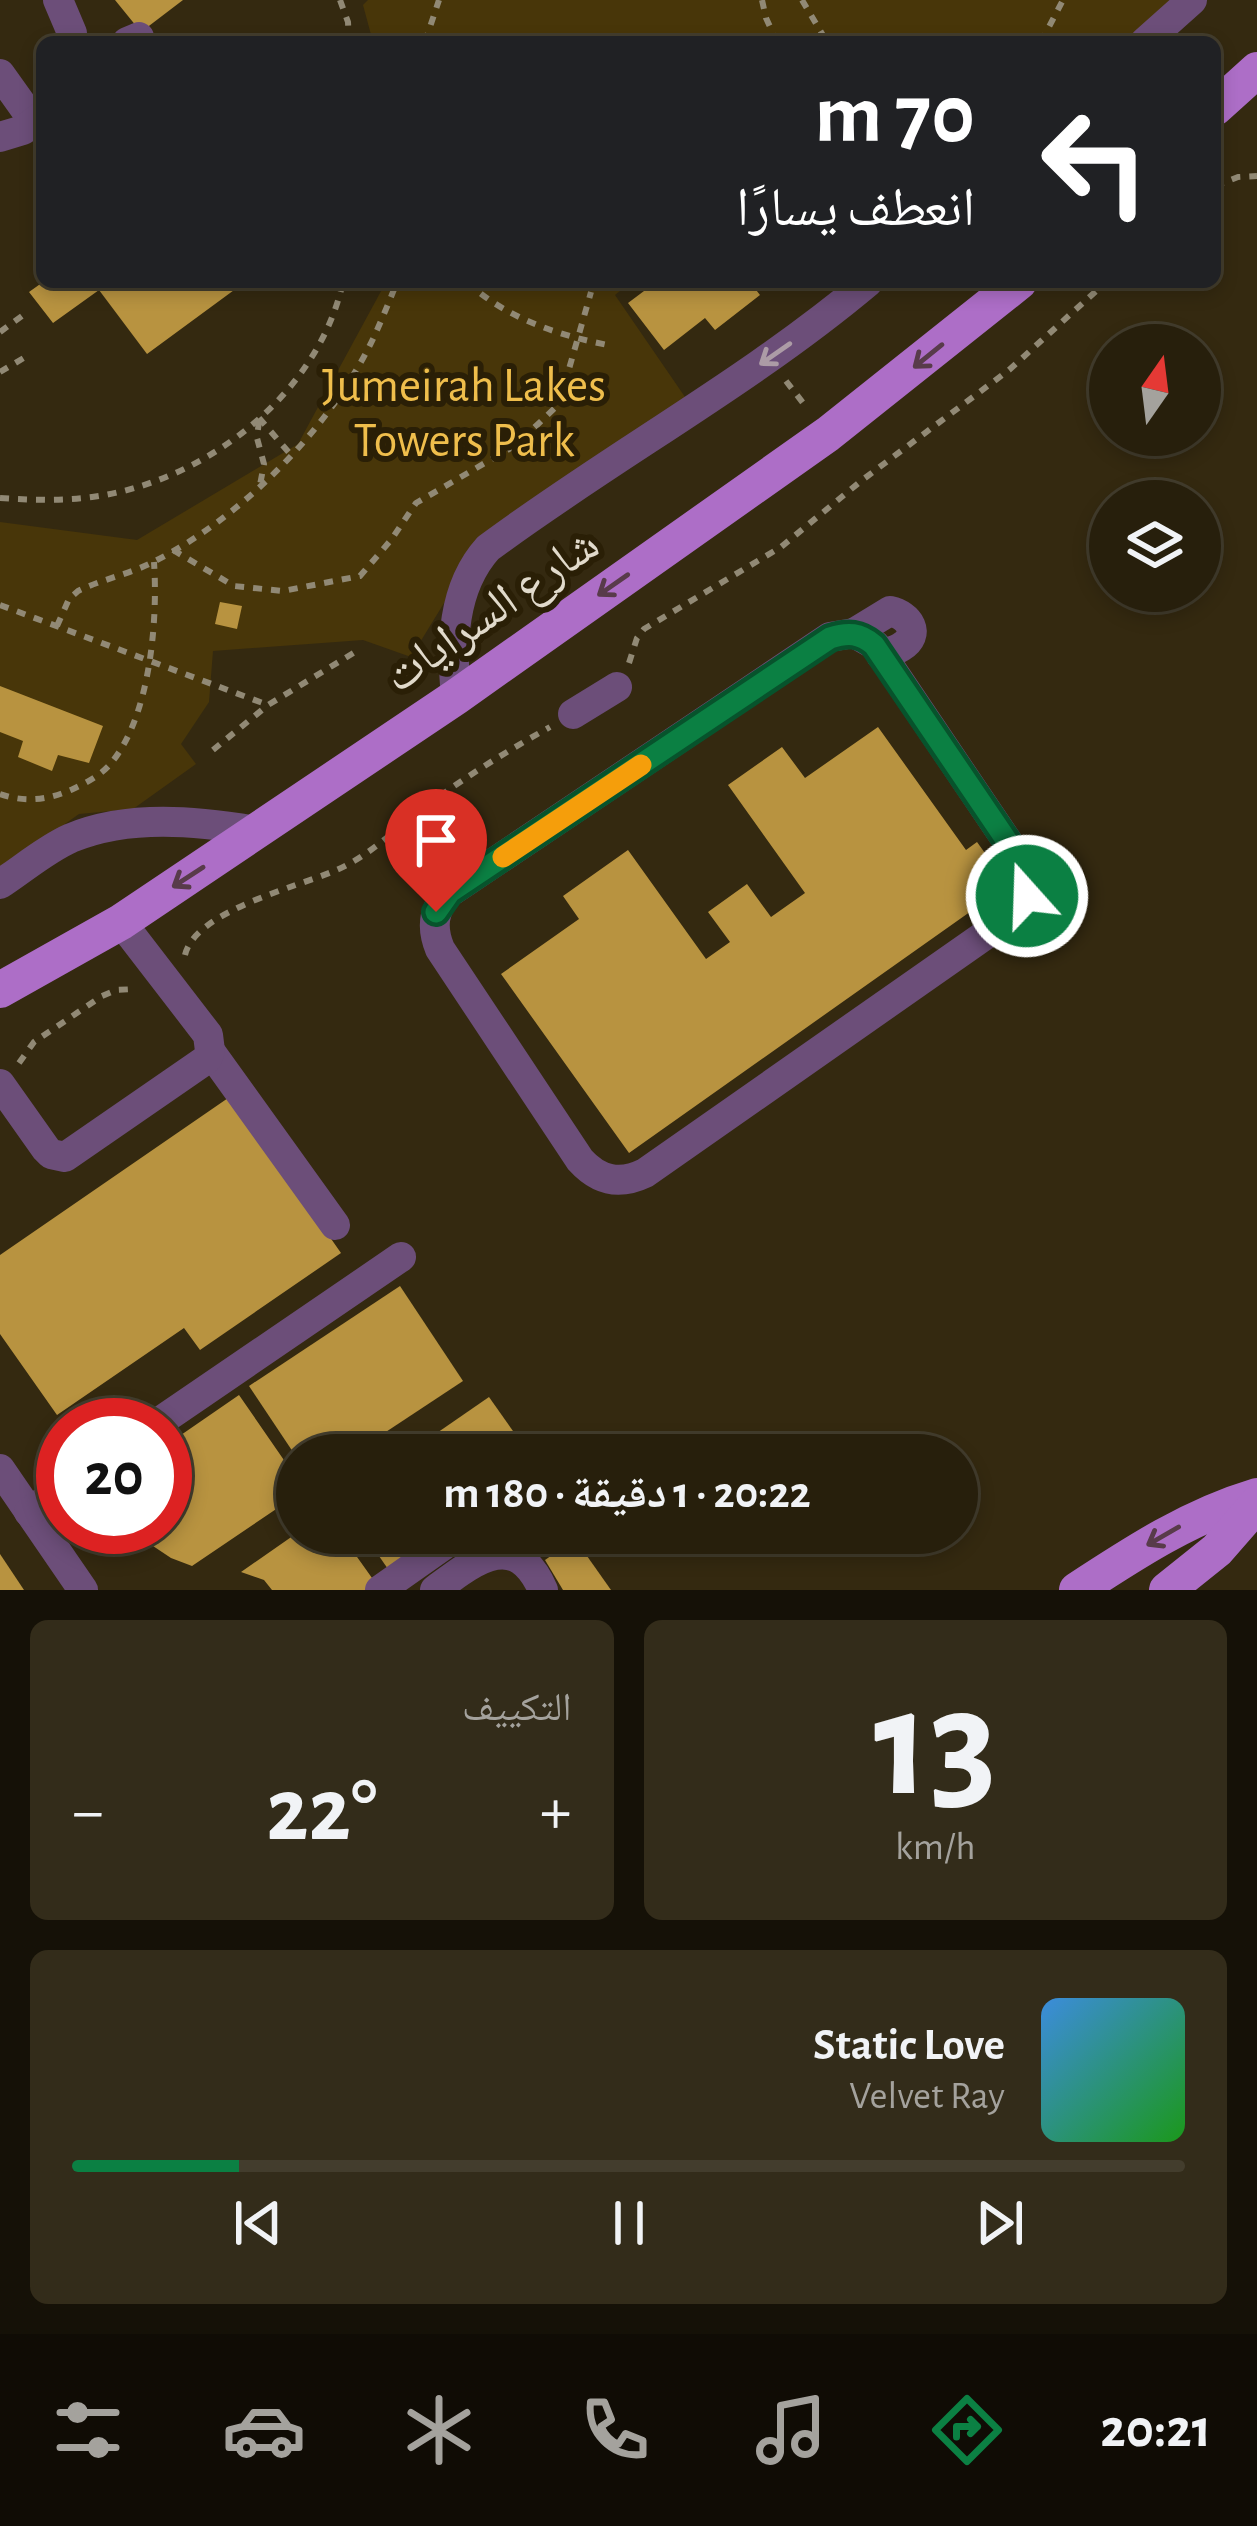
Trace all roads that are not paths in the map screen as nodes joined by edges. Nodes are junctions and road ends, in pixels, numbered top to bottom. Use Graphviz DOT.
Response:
graph roads {
  1 [pos="58,0"];
  2 [pos="1192,0"];
  3 [pos="72,36"];
  4 [pos="1151,36"];
  5 [pos="1257,70"];
  6 [pos="0,74"];
  7 [pos="1221,103"];
  8 [pos="17,126"];
  9 [pos="861,288"];
  10 [pos="1011,288"];
  11 [pos="854,633"];
  12 [pos="881,655"];
  13 [pos="617,687"];
  14 [pos="456,697"];
  15 [pos="573,714"];
  16 [pos="257,832"];
  17 [pos="0,884"];
  18 [pos="121,922"];
  19 [pos="0,990"];
  20 [pos="210,1051"];
  21 [pos="1,1084"];
  22 [pos="335,1225"];
  23 [pos="401,1257"];
  24 [pos="192,1400"];
  25 [pos="0,1469"];
  26 [pos="1257,1500"];
  27 [pos="36,1506"];
  28 [pos="29,1511"];
  29 [pos="431,1554"];
  30 [pos="83,1590"];
  31 [pos="380,1590"];
  32 [pos="435,1590"];
  33 [pos="543,1590"];
  34 [pos="1077,1590"];
  35 [pos="1167,1590"];
  1 -- 3 [label="street"];
  2 -- 4 [label="street"];
  5 -- 7 [label="main road"];
  6 -- 8 [label="street"];
  9 -- 14 [label="street, one-way"];
  10 -- 14 [label="main road, شارع السرايات, one-way"];
  11 -- 12 [label="street"];
  11 -- 12 [label="street"];
  11 -- 12 [label="street"];
  13 -- 15 [label="street"];
  14 -- 16 [label="main road, شارع السرايات"];
  16 -- 17 [label="street"];
  16 -- 18 [label="main road, شارع السرايات, one-way"];
  18 -- 19 [label="main road, شارع السرايات"];
  18 -- 20 [label="street"];
  20 -- 21 [label="street"];
  20 -- 22 [label="street"];
  23 -- 24 [label="street"];
  25 -- 28 [label="street"];
  26 -- 34 [label="main road, one-way"];
  26 -- 35 [label="main road"];
  27 -- 28 [label="street"];
  28 -- 30 [label="street"];
  29 -- 31 [label="street"];
  32 -- 33 [label="street"];
}
